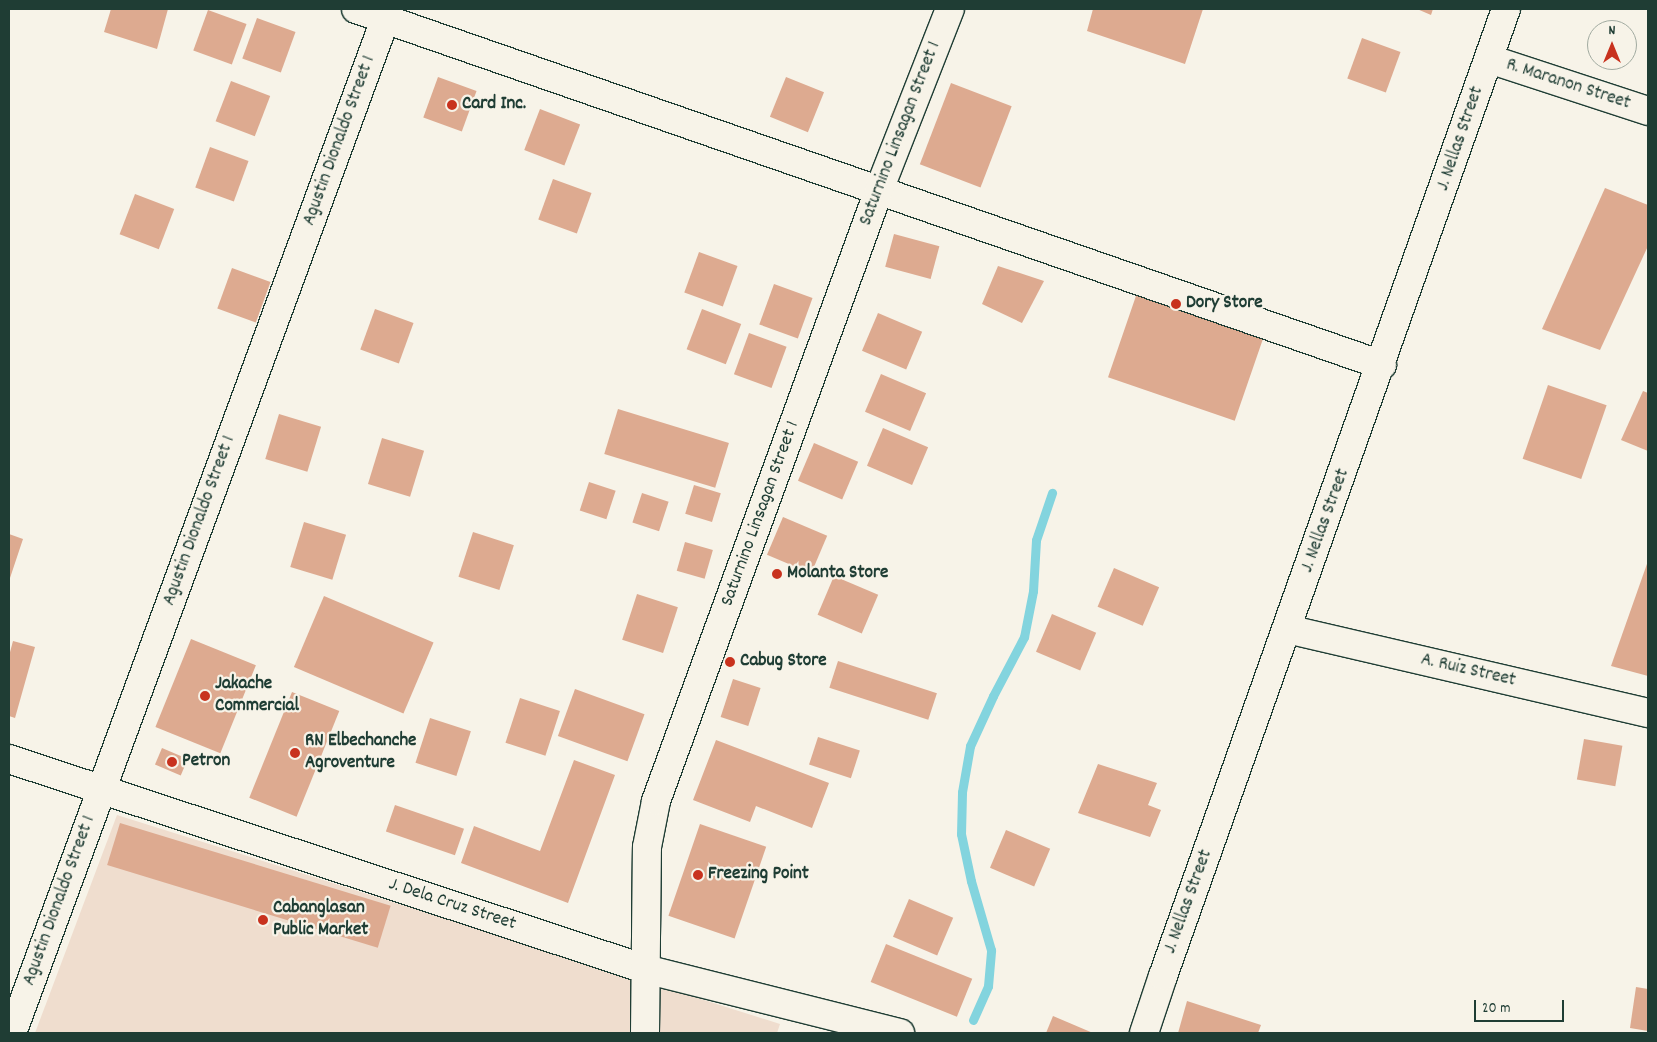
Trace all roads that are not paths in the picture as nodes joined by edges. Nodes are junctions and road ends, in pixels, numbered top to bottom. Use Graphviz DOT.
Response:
graph roads {
  1 [pos="356,9"];
  2 [pos="950,9"];
  3 [pos="1506,9"];
  4 [pos="387,14"];
  5 [pos="1489,59"];
  6 [pos="1648,111"];
  7 [pos="879,190"];
  8 [pos="1382,364"];
  9 [pos="1287,629"];
  10 [pos="1648,712"];
  11 [pos="9,759"];
  12 [pos="101,789"];
  13 [pos="645,969"];
  14 [pos="12,1033"];
  15 [pos="645,1033"];
  16 [pos="900,1033"];
  17 [pos="1144,1033"];
  1 -- 4 [label="street"];
  2 -- 7 [label="street, Saturnino Linsagan Street 1"];
  3 -- 5 [label="street, J. Nellas Street"];
  4 -- 7 [label="street"];
  4 -- 12 [label="street, Agustin Dionaldo Street 1"];
  5 -- 6 [label="street, R. Maranon Street"];
  5 -- 8 [label="street, J. Nellas Street"];
  7 -- 8 [label="street"];
  7 -- 13 [label="street, Saturnino Linsagan Street 1"];
  8 -- 9 [label="street, J. Nellas Street"];
  9 -- 10 [label="street, A. Ruiz Street"];
  9 -- 17 [label="street, J. Nellas Street"];
  11 -- 12 [label="street, J. Dela Cruz Street"];
  12 -- 13 [label="street, J. Dela Cruz Street"];
  12 -- 14 [label="street, Agustin Dionaldo Street 1"];
  13 -- 15 [label="street, Saturnino Linsagan Street 1"];
  13 -- 16 [label="street, J. Dela Cruz Street"];
}
